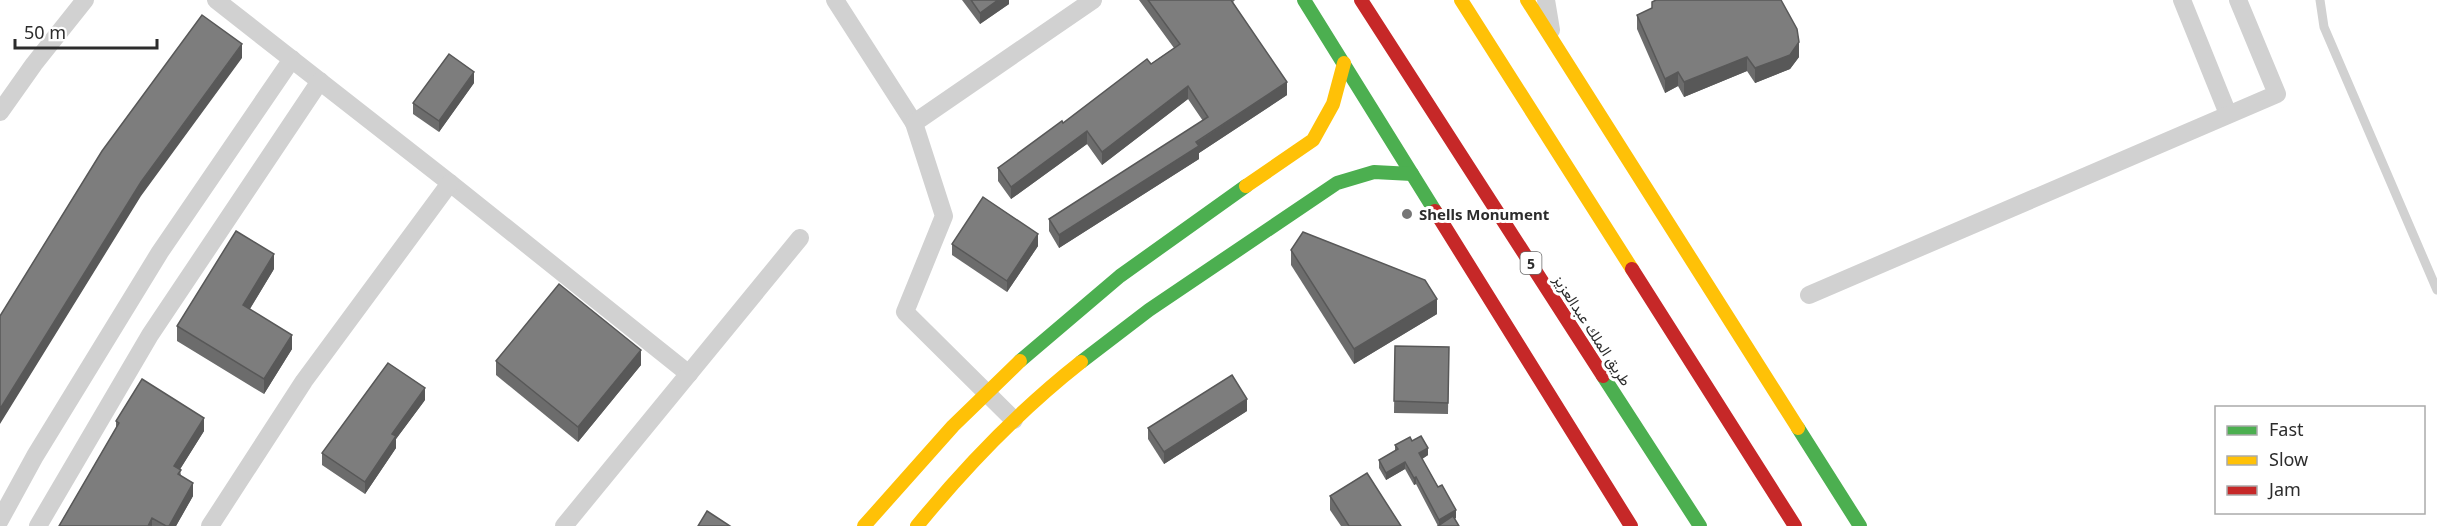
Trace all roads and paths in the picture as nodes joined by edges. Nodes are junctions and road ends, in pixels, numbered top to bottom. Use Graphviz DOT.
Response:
graph roads {
  1 [pos="85,0"];
  2 [pos="216,0"];
  3 [pos="835,0"];
  4 [pos="1304,0"];
  5 [pos="1361,0"];
  6 [pos="1461,0"];
  7 [pos="1527,0"];
  8 [pos="1546,0"];
  9 [pos="2182,0"];
  10 [pos="2238,0"];
  11 [pos="2320,0"];
  12 [pos="1088,1"];
  13 [pos="1554,43"];
  14 [pos="292,59"];
  15 [pos="1344,63"];
  16 [pos="320,81"];
  17 [pos="0,112"];
  18 [pos="2228,114"];
  19 [pos="914,123"];
  20 [pos="1412,174"];
  21 [pos="450,183"];
  22 [pos="800,238"];
  23 [pos="2437,290"];
  24 [pos="1809,295"];
  25 [pos="689,374"];
  26 [pos="986,391"];
  27 [pos="1014,420"];
  28 [pos="0,520"];
  29 [pos="38,526"];
  30 [pos="210,526"];
  31 [pos="564,526"];
  32 [pos="864,526"];
  33 [pos="917,526"];
  34 [pos="1631,526"];
  35 [pos="1700,526"];
  36 [pos="1795,526"];
  37 [pos="1860,526"];
  1 -- 17 [label="street"];
  2 -- 14 [label="street"];
  3 -- 19 [label="street"];
  4 -- 15 [label="main road"];
  5 -- 35 [label="main road, طريق الملك عبدالعزيز / 5"];
  6 -- 36 [label="main road"];
  7 -- 13 [label="main road"];
  8 -- 13 [label="street"];
  9 -- 18 [label="street"];
  10 -- 18 [label="street"];
  11 -- 23 [label="lane"];
  12 -- 19 [label="street"];
  13 -- 37 [label="main road"];
  14 -- 16 [label="street"];
  14 -- 28 [label="street"];
  15 -- 20 [label="main road"];
  15 -- 26 [label="main road"];
  16 -- 21 [label="street"];
  16 -- 29 [label="street"];
  18 -- 24 [label="street"];
  19 -- 26 [label="street"];
  20 -- 27 [label="main road"];
  20 -- 34 [label="main road"];
  21 -- 25 [label="street"];
  21 -- 30 [label="street"];
  22 -- 25 [label="street"];
  25 -- 31 [label="street"];
  26 -- 27 [label="street"];
  26 -- 32 [label="main road"];
  27 -- 33 [label="main road"];
}
